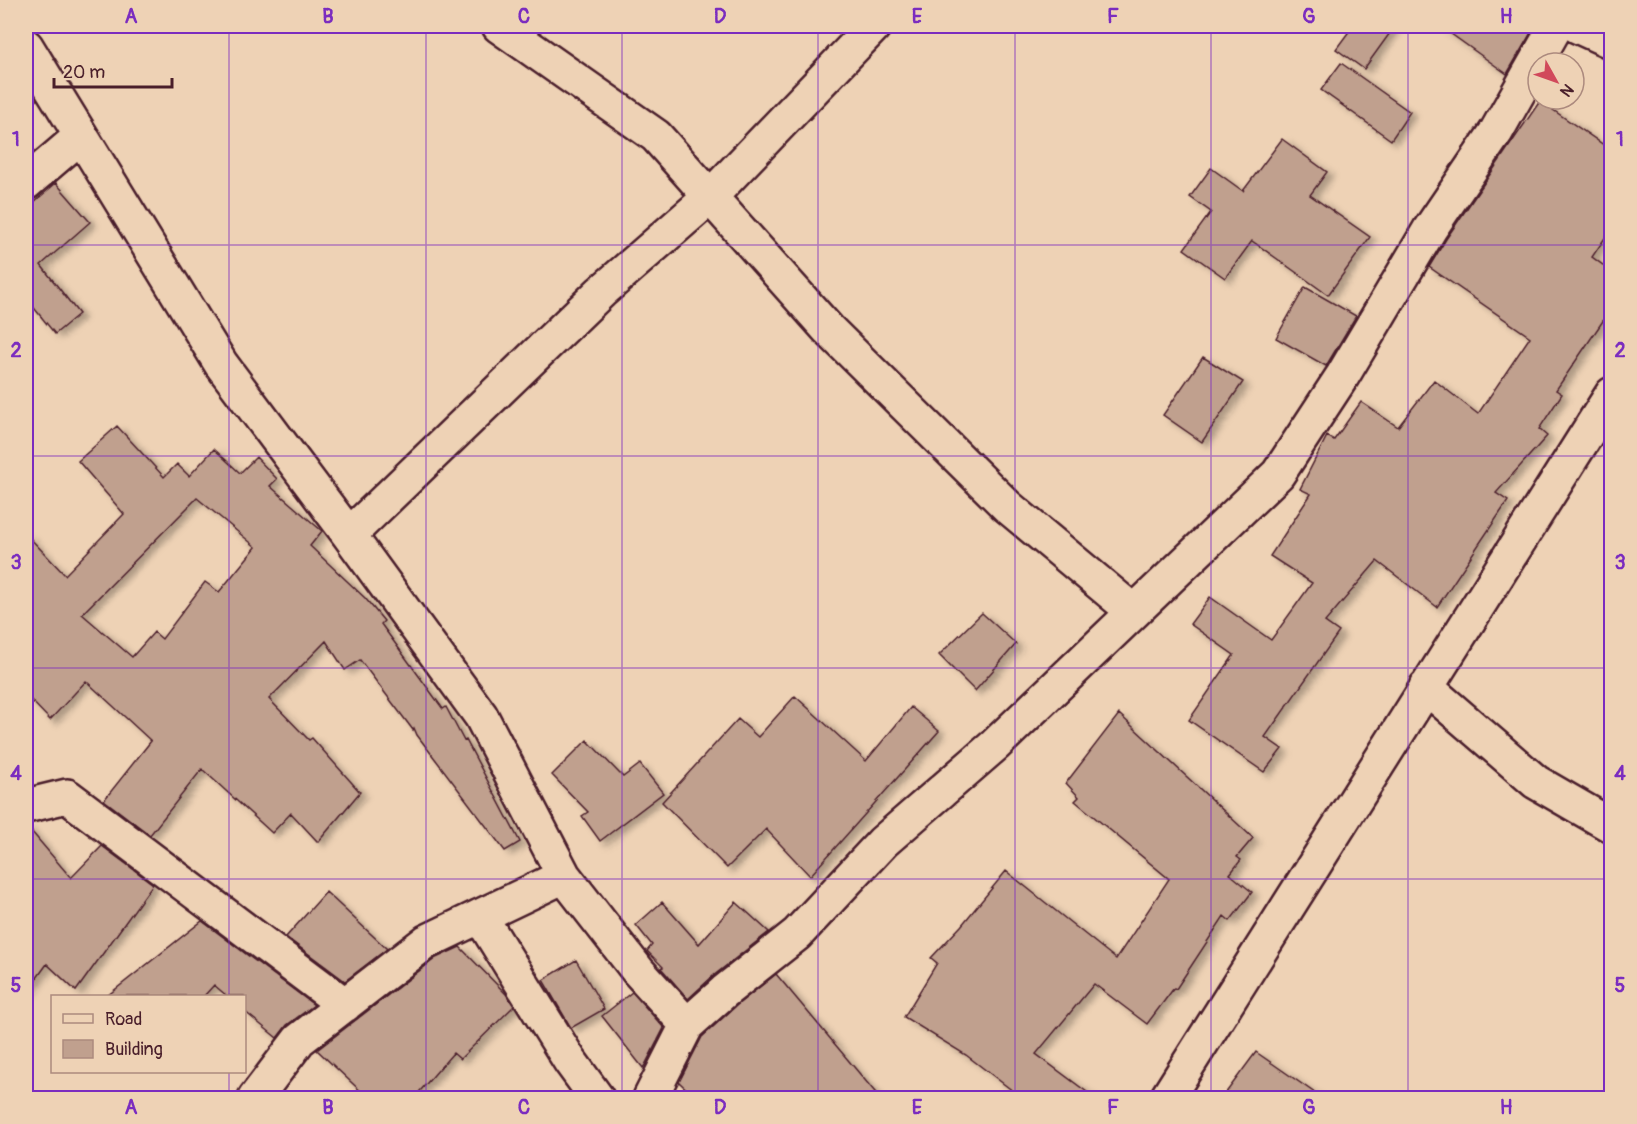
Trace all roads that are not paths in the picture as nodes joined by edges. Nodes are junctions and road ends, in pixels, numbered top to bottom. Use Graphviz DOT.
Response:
graph roads {
  1 [pos="499,26"];
  2 [pos="874,26"];
  3 [pos="1556,26"];
  4 [pos="1577,26"];
  5 [pos="1611,42"];
  6 [pos="26,46"];
  7 [pos="81,136"];
  8 [pos="26,183"];
  9 [pos="710,197"];
  10 [pos="1611,394"];
  11 [pos="349,535"];
  12 [pos="1133,611"];
  13 [pos="1426,687"];
  14 [pos="26,806"];
  15 [pos="1611,826"];
  16 [pos="564,876"];
  17 [pos="480,916"];
  18 [pos="345,1005"];
  19 [pos="687,1025"];
  20 [pos="255,1098"];
  21 [pos="597,1098"];
  22 [pos="650,1098"];
  23 [pos="1167,1098"];
  1 -- 9 [label="street"];
  2 -- 9 [label="street"];
  3 -- 12 [label="street"];
  4 -- 5 [label="street"];
  6 -- 7 [label="street"];
  7 -- 8 [label="street"];
  7 -- 11 [label="street"];
  9 -- 11 [label="street"];
  9 -- 12 [label="street"];
  10 -- 13 [label="street"];
  11 -- 16 [label="street"];
  12 -- 19 [label="street"];
  13 -- 15 [label="street"];
  13 -- 23 [label="street"];
  14 -- 18 [label="street"];
  16 -- 17 [label="street"];
  16 -- 19 [label="street"];
  17 -- 18 [label="street"];
  17 -- 21 [label="street"];
  18 -- 20 [label="street"];
  19 -- 22 [label="street"];
}
